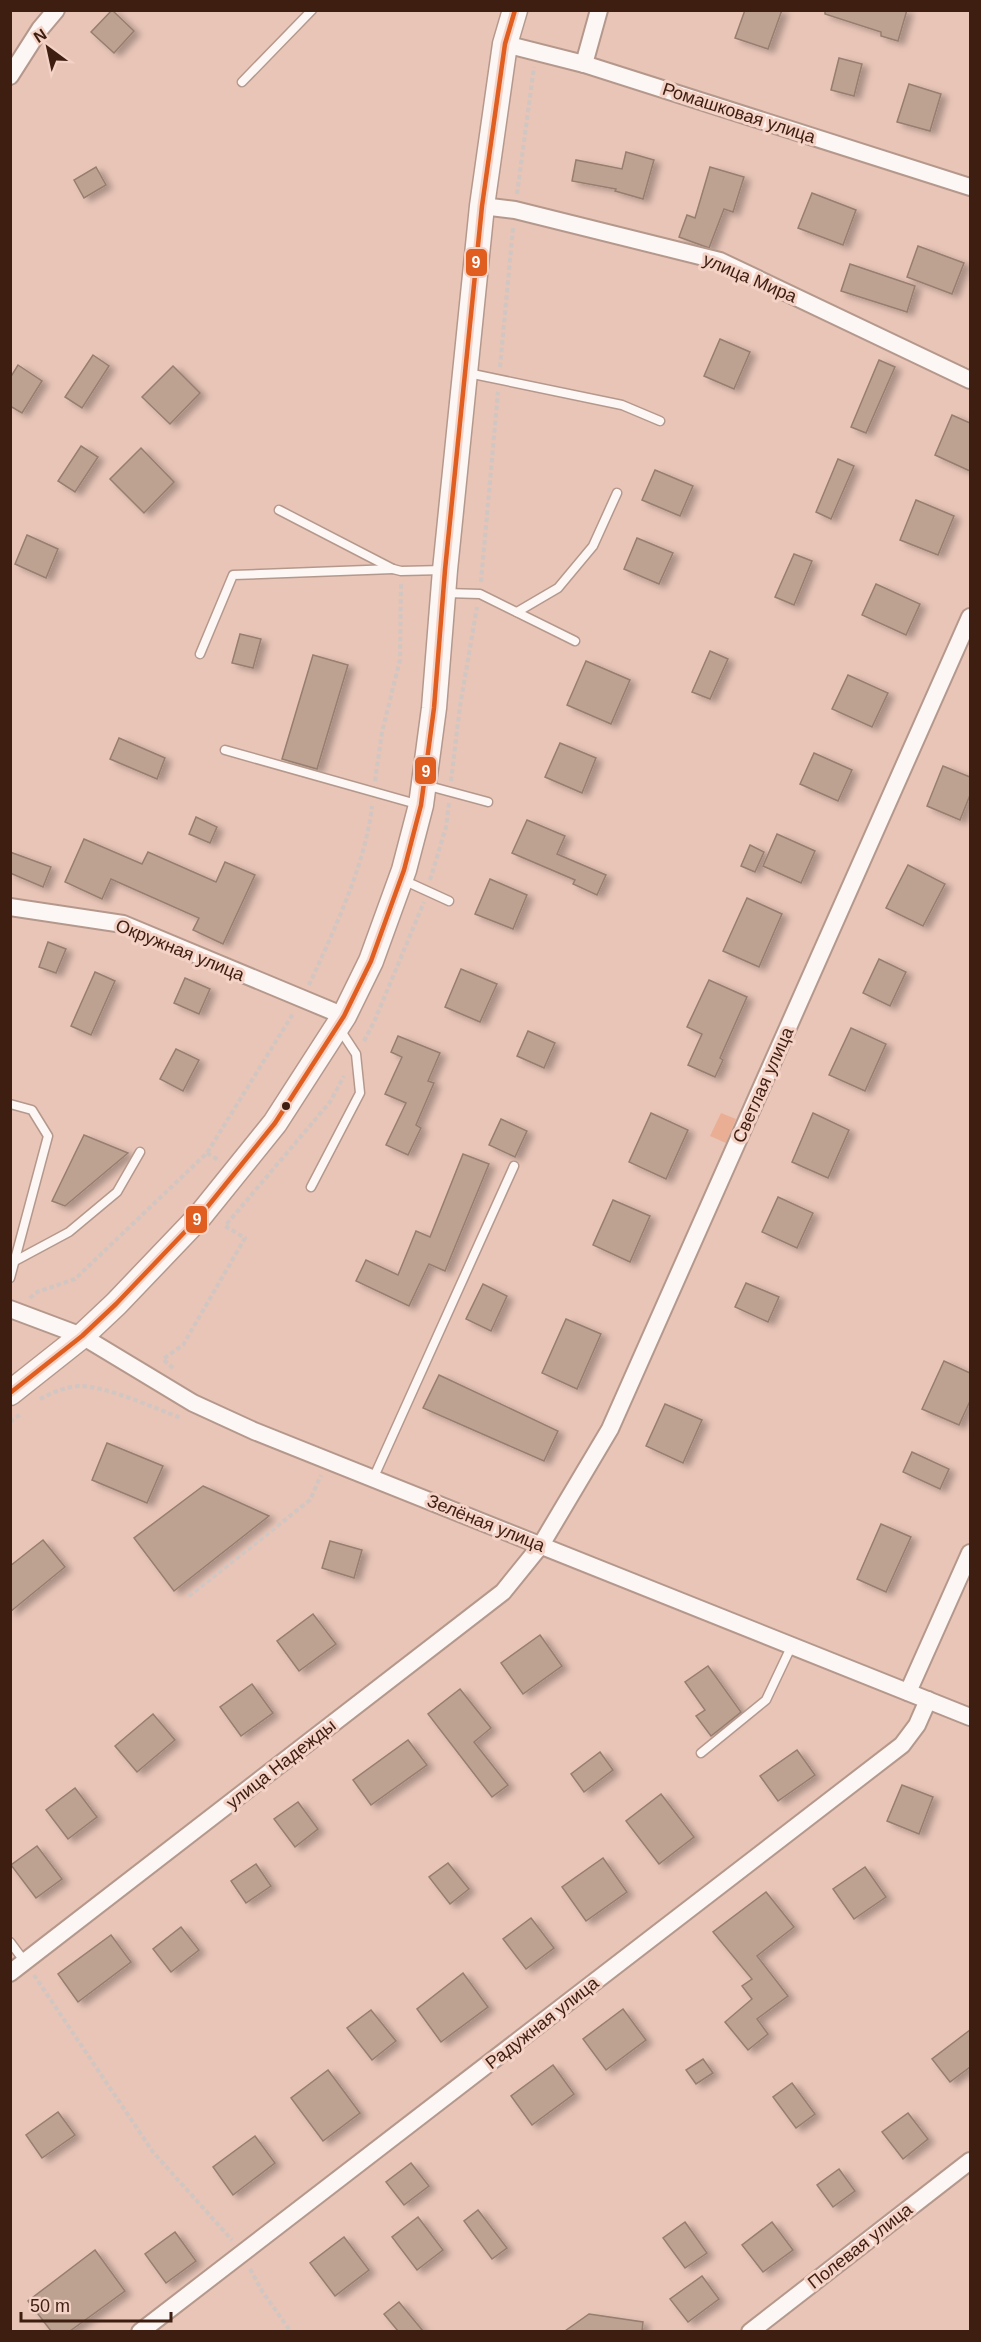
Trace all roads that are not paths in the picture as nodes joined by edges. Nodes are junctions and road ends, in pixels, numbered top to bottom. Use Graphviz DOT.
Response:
graph roads {
  1 [pos="56,10"];
  2 [pos="312,10"];
  3 [pos="514,10"];
  4 [pos="599,10"];
  5 [pos="505,44"];
  6 [pos="584,64"];
  7 [pos="10,76"];
  8 [pos="242,82"];
  9 [pos="970,187"];
  10 [pos="482,206"];
  11 [pos="465,373"];
  12 [pos="970,380"];
  13 [pos="660,421"];
  14 [pos="617,493"];
  15 [pos="279,510"];
  16 [pos="393,569"];
  17 [pos="444,581"];
  18 [pos="517,612"];
  19 [pos="970,617"];
  20 [pos="575,641"];
  21 [pos="200,654"];
  22 [pos="225,750"];
  23 [pos="422,795"];
  24 [pos="488,802"];
  25 [pos="401,879"];
  26 [pos="449,902"];
  27 [pos="10,907"];
  28 [pos="341,1021"];
  29 [pos="10,1104"];
  30 [pos="140,1152"];
  31 [pos="514,1166"];
  32 [pos="311,1187"];
  33 [pos="15,1261"];
  34 [pos="10,1278"];
  35 [pos="10,1310"];
  36 [pos="82,1336"];
  37 [pos="18,1402"];
  38 [pos="373,1479"];
  39 [pos="541,1545"];
  40 [pos="970,1553"];
  41 [pos="792,1645"];
  42 [pos="908,1692"];
  43 [pos="928,1700"];
  44 [pos="970,1717"];
  45 [pos="701,1753"];
  46 [pos="10,1942"];
  47 [pos="25,1962"];
  48 [pos="10,1973"];
  49 [pos="970,2161"];
  50 [pos="140,2331"];
  51 [pos="750,2331"];
  1 -- 7 [label="street"];
  2 -- 8 [label="lane"];
  3 -- 5 [label="main road"];
  4 -- 6 [label="street"];
  5 -- 6 [label="street, Ромашковая улица"];
  5 -- 10 [label="main road"];
  6 -- 9 [label="street, Ромашковая улица"];
  10 -- 11 [label="main road"];
  10 -- 12 [label="street, улица Мира"];
  11 -- 13 [label="lane"];
  11 -- 17 [label="main road"];
  14 -- 18 [label="lane"];
  15 -- 16 [label="lane"];
  16 -- 17 [label="lane"];
  16 -- 21 [label="lane"];
  17 -- 18 [label="lane"];
  17 -- 23 [label="main road"];
  18 -- 20 [label="lane"];
  19 -- 39 [label="street, Светлая улица"];
  22 -- 23 [label="lane"];
  23 -- 24 [label="lane"];
  23 -- 25 [label="main road"];
  25 -- 26 [label="lane"];
  25 -- 28 [label="main road"];
  27 -- 28 [label="street, Окружная улица"];
  28 -- 32 [label="lane"];
  28 -- 36 [label="main road"];
  29 -- 33 [label="lane"];
  30 -- 33 [label="lane"];
  31 -- 38 [label="lane"];
  33 -- 34 [label="lane"];
  35 -- 36 [label="street, Зелёная улица"];
  36 -- 37 [label="main road"];
  36 -- 38 [label="street, Зелёная улица"];
  38 -- 39 [label="street, Зелёная улица"];
  39 -- 41 [label="street, Зелёная улица"];
  39 -- 47 [label="street, улица Надежды"];
  40 -- 42 [label="street"];
  41 -- 42 [label="street, Зелёная улица"];
  41 -- 45 [label="lane"];
  42 -- 43 [label="street, Зелёная улица"];
  43 -- 44 [label="street, Зелёная улица"];
  43 -- 50 [label="street, Радужная улица"];
  46 -- 47 [label="lane"];
  47 -- 48 [label="street, улица Надежды"];
  49 -- 51 [label="street, Полевая улица"];
}
